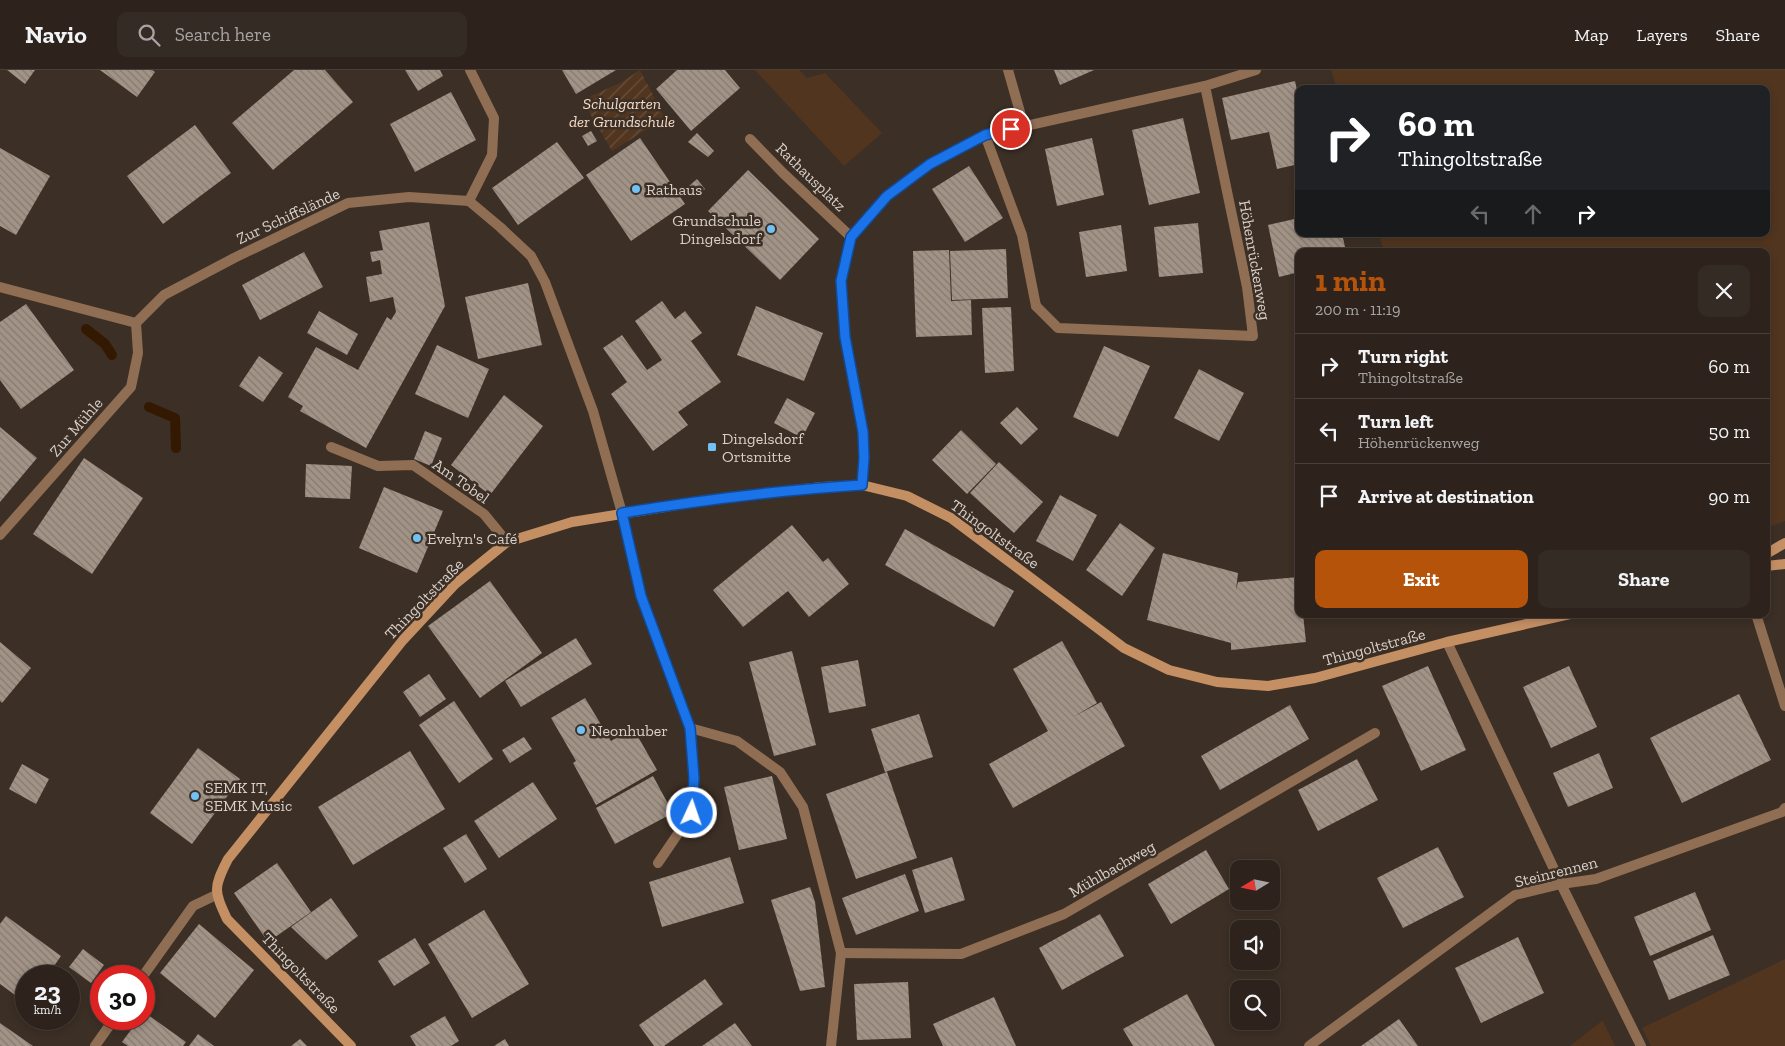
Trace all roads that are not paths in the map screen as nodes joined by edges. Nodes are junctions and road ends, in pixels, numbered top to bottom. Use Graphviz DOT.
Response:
graph roads {
  1 [pos="470,70"];
  2 [pos="1008,70"];
  3 [pos="1256,70"];
  4 [pos="1205,86"];
  5 [pos="1024,126"];
  6 [pos="985,135"];
  7 [pos="750,139"];
  8 [pos="468,201"];
  9 [pos="851,237"];
  10 [pos="0,287"];
  11 [pos="136,322"];
  12 [pos="331,447"];
  13 [pos="862,485"];
  14 [pos="622,513"];
  15 [pos="0,535"];
  16 [pos="507,542"];
  17 [pos="1785,543"];
  18 [pos="1770,552"];
  19 [pos="1785,564"];
  20 [pos="1770,566"];
  21 [pos="1546,618"];
  22 [pos="1757,618"];
  23 [pos="1447,642"];
  24 [pos="1785,706"];
  25 [pos="690,728"];
  26 [pos="1375,734"];
  27 [pos="1785,808"];
  28 [pos="658,863"];
  29 [pos="1561,884"];
  30 [pos="216,895"];
  31 [pos="841,953"];
  32 [pos="152,965"];
  33 [pos="106,1030"];
  34 [pos="95,1046"];
  35 [pos="351,1046"];
  36 [pos="831,1046"];
  37 [pos="1309,1046"];
  38 [pos="1641,1046"];
  1 -- 8 [label="street"];
  2 -- 5 [label="street"];
  3 -- 4 [label="street"];
  4 -- 5 [label="street"];
  4 -- 6 [label="street, Höhenrückenweg"];
  5 -- 6 [label="street"];
  6 -- 9 [label="street"];
  7 -- 9 [label="street, Rathausplatz"];
  8 -- 11 [label="street, Zur Schiffslände"];
  8 -- 14 [label="street"];
  9 -- 13 [label="street"];
  10 -- 11 [label="street"];
  11 -- 15 [label="street, Zur Mühle"];
  12 -- 16 [label="street, Am Tobel"];
  13 -- 14 [label="main road, Thingoltstraße"];
  13 -- 23 [label="main road, Thingoltstraße"];
  14 -- 16 [label="main road, Thingoltstraße"];
  14 -- 25 [label="street"];
  16 -- 30 [label="main road, Thingoltstraße"];
  17 -- 18 [label="main road"];
  19 -- 20 [label="main road"];
  21 -- 23 [label="main road, Thingoltstraße"];
  22 -- 24 [label="street"];
  23 -- 29 [label="street, Thingoltstraße"];
  25 -- 28 [label="street"];
  25 -- 31 [label="street"];
  26 -- 31 [label="street, Mühlbachweg"];
  27 -- 29 [label="street, Steinrennen"];
  29 -- 37 [label="street, Steinrennen"];
  29 -- 38 [label="street, Thingoltstraße"];
  30 -- 32 [label="street"];
  30 -- 35 [label="main road, Thingoltstraße"];
  31 -- 36 [label="street"];
  33 -- 34 [label="street"];
}
